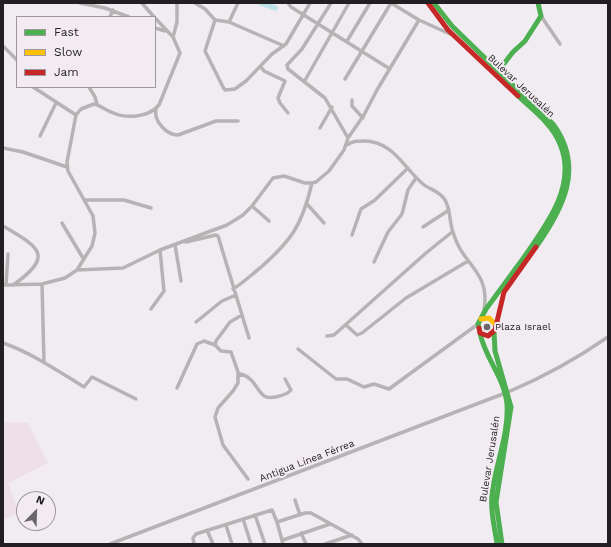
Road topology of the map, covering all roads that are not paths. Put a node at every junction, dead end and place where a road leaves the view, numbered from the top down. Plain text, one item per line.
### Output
1 (80, 3) edge
2 (142, 3) edge
3 (177, 3) edge
4 (196, 3) edge
5 (238, 3) edge
6 (288, 3) edge
7 (310, 3) edge
8 (330, 3) edge
9 (350, 3) edge
10 (370, 3) edge
11 (391, 3) edge
12 (428, 3) edge
13 (434, 3) edge
14 (538, 3) edge
15 (113, 10) junction
16 (303, 14) junction
17 (110, 16) edge
18 (127, 16) edge
19 (154, 16) edge
20 (541, 16) junction
21 (156, 19) edge
22 (215, 20) junction
23 (419, 20) junction
24 (229, 22) junction
25 (319, 24) junction
26 (156, 28) edge
27 (161, 28) junction
28 (332, 32) junction
29 (173, 37) junction
30 (456, 38) junction
31 (347, 41) junction
32 (560, 44) dead end
33 (284, 46) junction
34 (5, 47) edge
35 (361, 50) junction
36 (3, 52) edge
37 (16, 58) edge
38 (261, 67) junction
39 (390, 69) junction
40 (499, 70) junction
41 (345, 79) dead end
42 (304, 82) junction
43 (34, 88) edge
44 (90, 88) edge
45 (352, 100) dead end
46 (56, 103) junction
47 (97, 104) junction
48 (332, 107) junction
49 (156, 109) junction
50 (288, 113) dead end
51 (76, 115) junction
52 (362, 118) junction
53 (238, 121) dead end
54 (320, 128) dead end
55 (40, 136) dead end
56 (348, 138) junction
57 (346, 146) junction
58 (3, 148) edge
59 (67, 167) junction
60 (408, 168) junction
61 (416, 178) junction
62 (312, 183) junction
63 (85, 200) junction
64 (307, 204) junction
65 (252, 206) junction
66 (151, 208) dead end
67 (449, 210) junction
68 (269, 221) dead end
69 (62, 223) dead end
70 (324, 223) dead end
71 (3, 226) edge
72 (423, 227) dead end
73 (452, 232) junction
74 (352, 235) dead end
75 (181, 243) junction
76 (175, 245) junction
77 (160, 250) junction
78 (8, 254) dead end
79 (84, 258) junction
80 (468, 261) junction
81 (374, 262) dead end
82 (77, 270) junction
83 (181, 281) dead end
84 (42, 284) junction
85 (5, 285) edge
86 (13, 285) junction
87 (233, 289) junction
88 (236, 296) junction
89 (151, 309) dead end
90 (483, 313) junction
91 (242, 315) junction
92 (481, 320) junction
93 (196, 322) dead end
94 (478, 324) junction
95 (496, 324) junction
96 (346, 325) junction
97 (494, 332) junction
98 (480, 333) junction
99 (327, 336) dead end
100 (608, 337) edge
101 (249, 338) dead end
102 (3, 343) edge
103 (216, 345) junction
104 (298, 349) dead end
105 (44, 362) junction
106 (239, 376) junction
107 (285, 379) dead end
108 (177, 388) dead end
109 (507, 393) junction
110 (136, 399) dead end
111 (248, 479) dead end
112 (295, 500) dead end
113 (255, 515) junction
114 (300, 515) junction
115 (243, 519) junction
116 (277, 522) junction
117 (330, 524) junction
118 (226, 525) junction
119 (207, 530) junction
120 (301, 533) junction
121 (352, 535) junction
122 (283, 542) edge
123 (110, 544) edge
124 (194, 544) edge
125 (213, 544) edge
126 (232, 544) edge
127 (251, 544) edge
128 (265, 544) edge
129 (306, 544) edge
130 (325, 544) edge
131 (362, 544) edge
132 (497, 544) edge
133 (502, 544) edge

1 - 15 street
2 - 19 street
3 - 29 street
4 - 22 street
5 - 24 street
6 - 16 street
7 - 16 street
8 - 25 street
9 - 28 street
10 - 31 street
11 - 23 street
11 - 35 street
12 - 30 main road, Bulevar Jerusalén
13 - 40 main road, Bulevar Jerusalén
14 - 20 main road
15 - 17 street
15 - 18 street
16 - 25 street
16 - 33 street
20 - 32 street
20 - 40 main road
21 - 27 street
22 - 24 street
22 - 38 street
23 - 30 street
23 - 39 street
24 - 33 street
25 - 28 street
25 - 42 street
26 - 27 street
27 - 29 street
28 - 31 street
28 - 42 street
29 - 49 street
30 - 90 main road, Bulevar Jerusalén
31 - 35 street
33 - 38 street
34 - 36 street
34 - 37 street
35 - 39 street
35 - 41 street
38 - 50 street
39 - 52 street
40 - 95 main road, Bulevar Jerusalén
42 - 48 street
43 - 46 street
44 - 47 street
45 - 52 street
46 - 51 street
46 - 55 street
47 - 49 street
47 - 51 street
48 - 54 street
48 - 56 street
49 - 53 street
51 - 59 street
52 - 56 street
56 - 57 street
57 - 60 street
57 - 62 street
58 - 59 street
59 - 63 street
60 - 61 street
60 - 74 street
61 - 67 street
61 - 81 street
62 - 64 street
62 - 65 street
63 - 66 street
63 - 79 street
64 - 70 street
64 - 87 street
65 - 68 street
65 - 75 street
67 - 72 street
67 - 73 street
69 - 79 street
71 - 86 street
73 - 80 street
73 - 96 street
75 - 76 street
75 - 87 street
76 - 77 street
76 - 83 street
77 - 82 street
77 - 89 street
78 - 85 street
79 - 82 street
80 - 90 street
80 - 96 street
82 - 84 street
84 - 86 street
84 - 105 street
85 - 86 street
87 - 88 street
88 - 91 street
88 - 93 street
90 - 92 main road, Bulevar Jerusalén
91 - 101 street
91 - 103 street
92 - 94 main road
92 - 95 main road
94 - 98 main road
94 - 104 street
95 - 97 main road
96 - 99 street
97 - 98 main road
97 - 109 main road, Bulevar Jerusalén
98 - 109 main road, Bulevar Jerusalén
100 - 109 street, Antigua Línea Férrea
102 - 105 street
103 - 106 street
103 - 108 street
105 - 110 street
106 - 107 street
106 - 111 street
109 - 123 street, Antigua Línea Férrea
109 - 132 main road, Bulevar Jerusalén
109 - 133 main road, Bulevar Jerusalén
112 - 114 street
113 - 115 street
113 - 116 street
113 - 128 street
114 - 116 street
114 - 117 street
115 - 118 street
115 - 127 street
116 - 122 street
117 - 120 street
117 - 121 street
118 - 119 street
118 - 126 street
119 - 124 street
119 - 125 street
120 - 122 street
120 - 129 street
121 - 130 street
121 - 131 street

